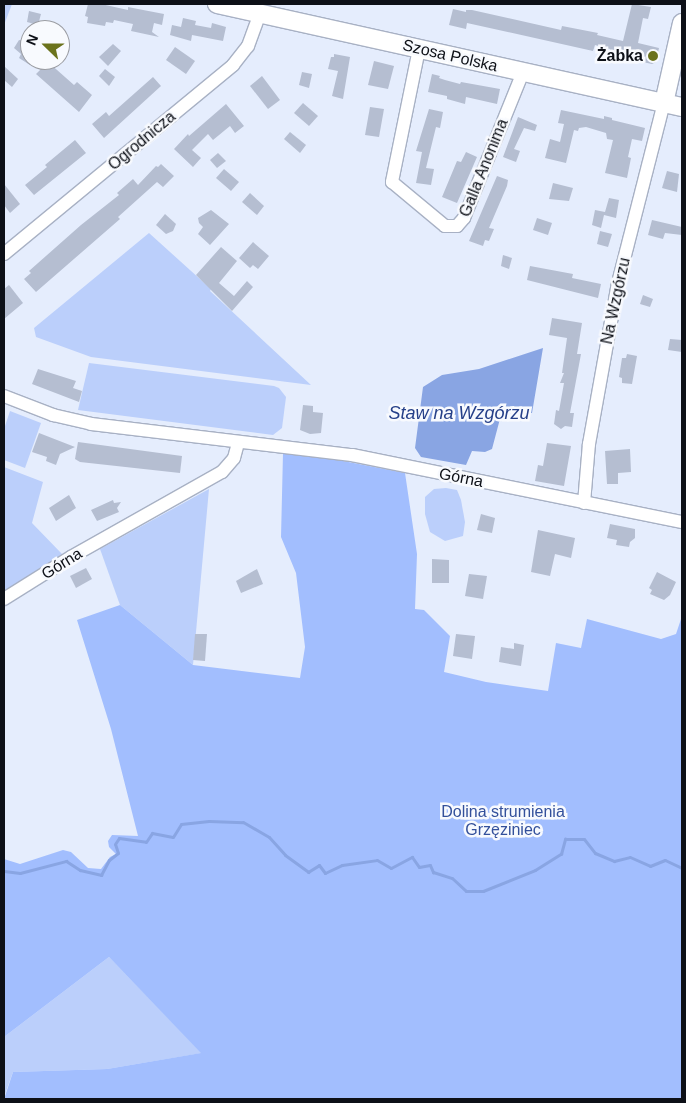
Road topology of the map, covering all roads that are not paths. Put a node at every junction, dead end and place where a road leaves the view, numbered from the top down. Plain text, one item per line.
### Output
1 (217, 4) edge
2 (260, 14) junction
3 (682, 22) edge
4 (418, 48) junction
5 (678, 56) edge
6 (523, 72) junction
7 (664, 103) junction
8 (682, 106) edge
9 (4, 254) edge
10 (4, 396) edge
11 (238, 444) junction
12 (584, 502) junction
13 (682, 522) edge
14 (4, 599) edge

1 - 2 street, Szosa Polska
2 - 4 street, Szosa Polska
2 - 9 street, Ogrodnicza
3 - 5 street
4 - 6 street, Szosa Polska
4 - 6 street, Galla Anonima
5 - 7 street
6 - 7 street, Szosa Polska
7 - 8 street, Szosa Polska
7 - 12 street, Na Wzgórzu
10 - 11 street, Górna
11 - 12 street, Górna
11 - 14 street, Górna
12 - 13 street, Górna

